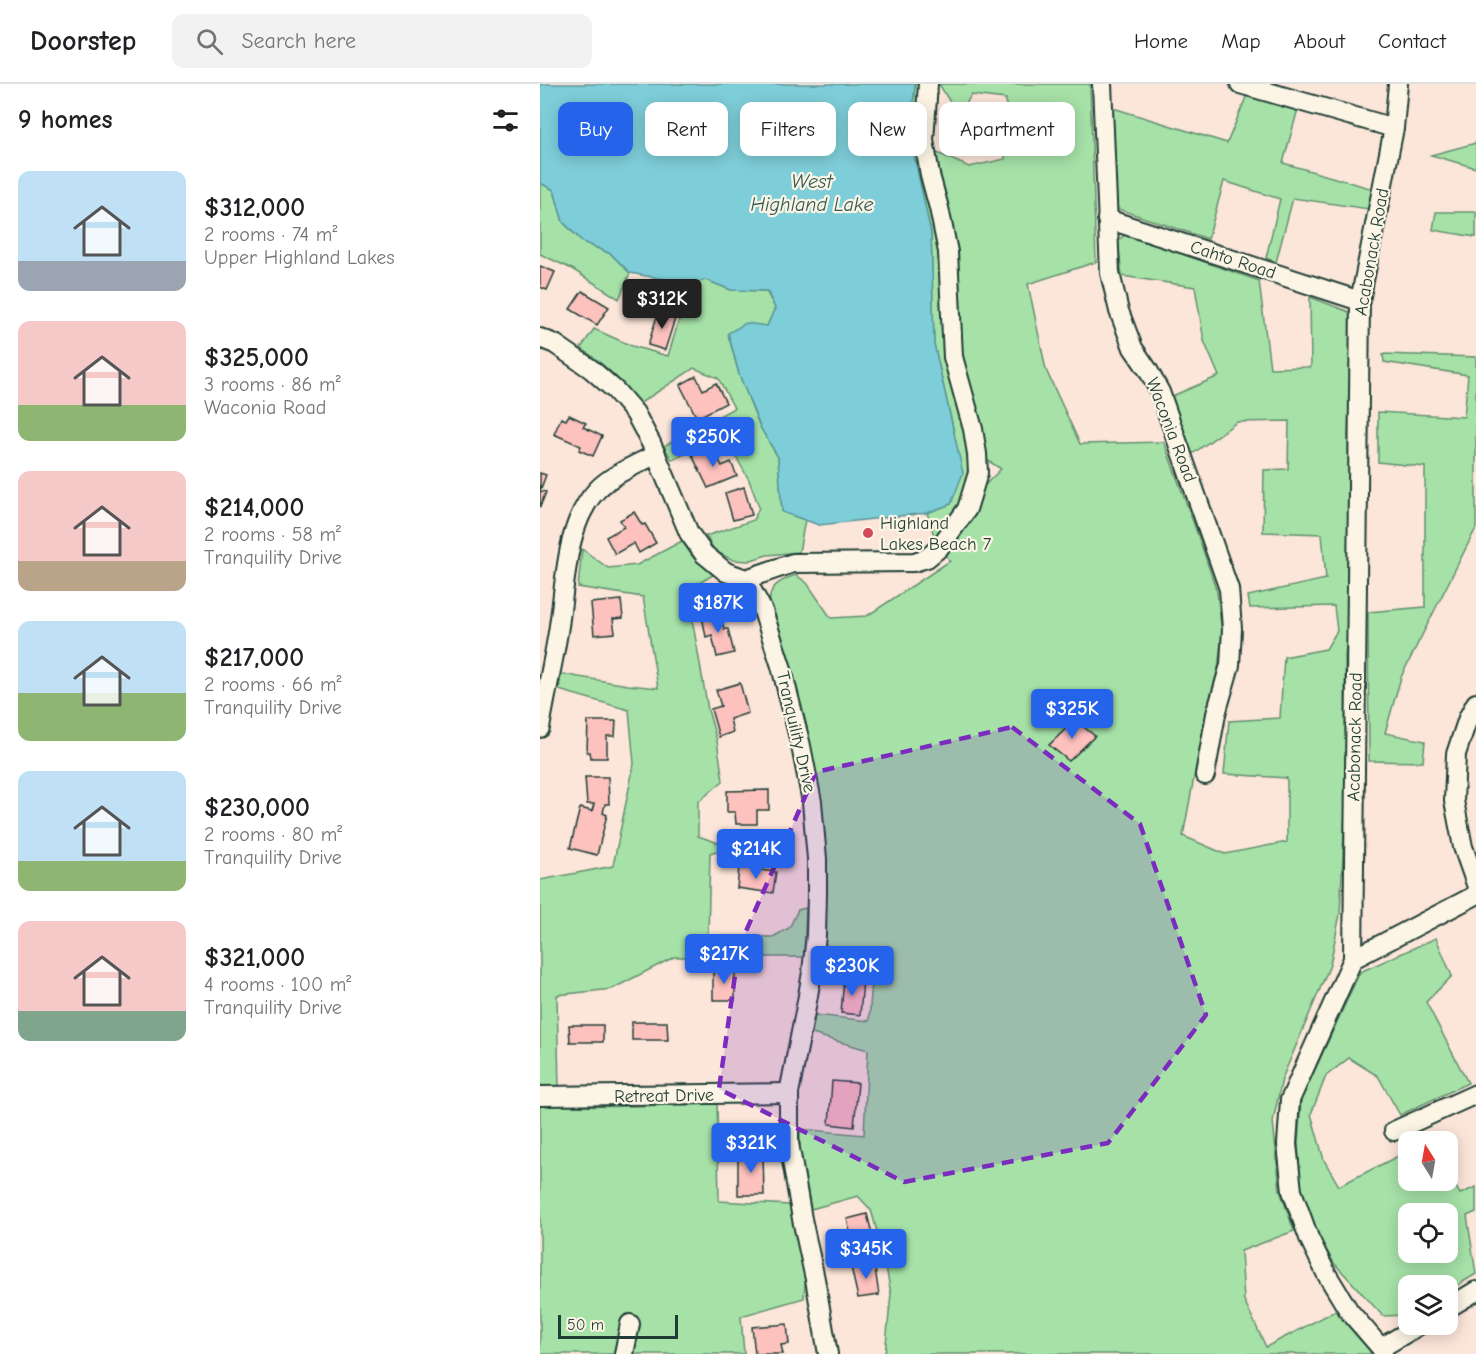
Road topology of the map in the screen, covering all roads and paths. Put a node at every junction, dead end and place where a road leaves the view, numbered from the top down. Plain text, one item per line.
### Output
1 (928, 84) edge
2 (1102, 84) edge
3 (1239, 84) edge
4 (1398, 84) edge
5 (1394, 128) junction
6 (1107, 219) junction
7 (1359, 301) junction
8 (540, 338) edge
9 (656, 454) junction
10 (746, 579) junction
11 (1476, 703) edge
12 (540, 728) edge
13 (1205, 775) dead end
14 (1476, 884) edge
15 (1476, 895) edge
16 (1353, 959) junction
17 (789, 1094) junction
18 (1476, 1094) edge
19 (540, 1096) edge
20 (1394, 1131) dead end
21 (1476, 1291) edge
22 (1458, 1302) edge
23 (630, 1324) dead end
24 (1405, 1335) edge
25 (1382, 1351) edge
26 (624, 1354) edge
27 (828, 1354) edge

1 - 10 street
2 - 6 street, Waconia Road
3 - 5 street
4 - 5 street, Acabonack Road
5 - 7 street, Acabonack Road
6 - 7 street, Cahto Road
6 - 13 street, Waconia Road
7 - 16 street, Acabonack Road
8 - 9 street
9 - 10 street
9 - 12 street
10 - 17 street, Tranquility Drive
11 - 14 street
15 - 16 street
16 - 25 street, Acabonack Road
17 - 19 street, Retreat Drive
17 - 27 street, Tranquility Drive
18 - 20 street
21 - 22 street
23 - 26 street
24 - 25 street

